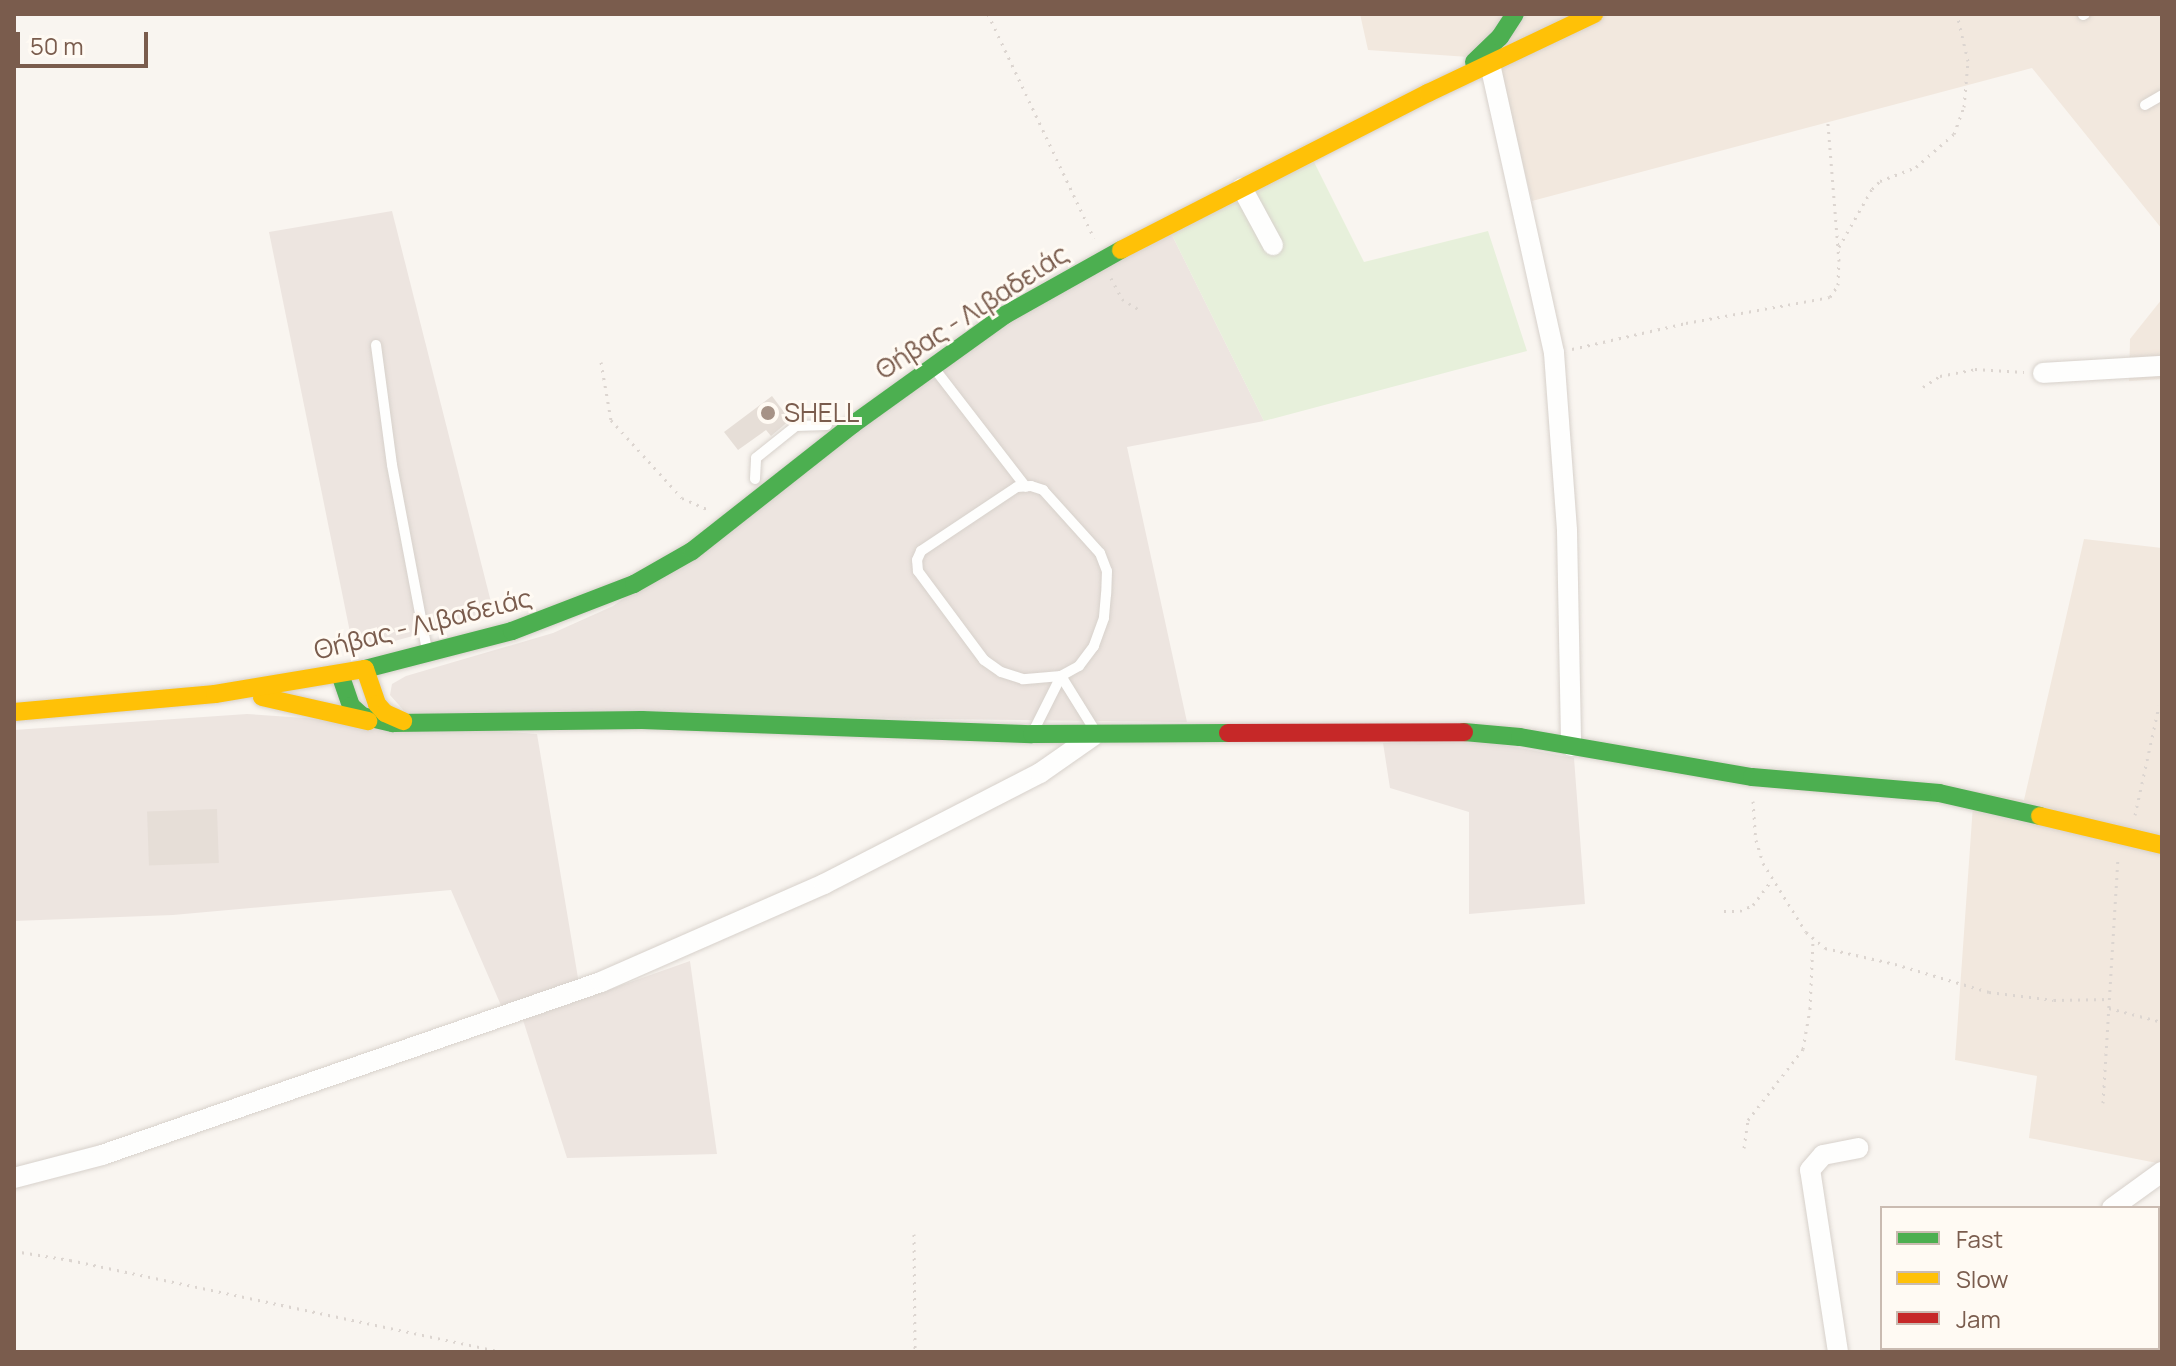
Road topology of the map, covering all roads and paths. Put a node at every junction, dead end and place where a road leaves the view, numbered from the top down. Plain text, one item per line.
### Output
1 (988, 14) edge
2 (1515, 14) edge
3 (1529, 14) edge
4 (1549, 14) edge
5 (1594, 14) edge
6 (1957, 14) edge
7 (1549, 35) junction
8 (1531, 44) junction
9 (1490, 64) junction
10 (1428, 93) junction
11 (2162, 95) edge
12 (2145, 105) dead end
13 (1828, 123) dead end
14 (1242, 188) junction
15 (1273, 245) dead end
16 (1839, 247) junction
17 (1103, 259) junction
18 (1138, 309) dead end
19 (376, 345) dead end
20 (1554, 353) junction
21 (601, 362) dead end
22 (932, 365) junction
23 (2162, 366) edge
24 (2043, 373) joint
25 (1923, 387) dead end
26 (827, 425) dead end
27 (755, 479) dead end
28 (1026, 487) junction
29 (734, 517) junction
30 (428, 653) junction
31 (365, 669) junction
32 (340, 674) junction
33 (1061, 676) junction
34 (215, 694) junction
35 (2159, 706) dead end
36 (14, 712) edge
37 (381, 722) junction
38 (407, 722) junction
39 (1096, 733) junction
40 (1032, 734) junction
41 (1571, 746) junction
42 (1752, 777) junction
43 (2125, 836) junction
44 (2162, 845) edge
45 (1772, 880) junction
46 (1724, 911) dead end
47 (1813, 940) junction
48 (2110, 999) junction
49 (2109, 1008) junction
50 (2162, 1022) edge
51 (2103, 1103) dead end
52 (1744, 1148) dead end
53 (1858, 1148) dead end
54 (2162, 1172) edge
55 (14, 1178) edge
56 (2115, 1206) edge
57 (914, 1234) dead end
58 (14, 1251) edge
59 (492, 1351) edge
60 (503, 1352) edge
61 (915, 1352) edge
62 (1838, 1352) edge

1 - 17 path
2 - 10 main road
3 - 8 main road
4 - 7 main road
5 - 7 main road, Θήβας - Λιβαδειάς
6 - 16 path
7 - 8 main road, Θήβας - Λιβαδειάς
8 - 9 main road, Θήβας - Λιβαδειάς
9 - 10 main road, Θήβας - Λιβαδειάς
9 - 20 street
10 - 14 main road, Θήβας - Λιβαδειάς
11 - 12 lane
13 - 16 path
14 - 15 street
14 - 17 main road, Θήβας - Λιβαδειάς
16 - 20 path
17 - 18 path
17 - 22 main road, Θήβας - Λιβαδειάς
19 - 30 lane
20 - 41 street
21 - 29 path
22 - 28 lane
22 - 29 main road, Θήβας - Λιβαδειάς
23 - 24 street
24 - 25 path
26 - 27 lane
28 - 33 lane
28 - 33 lane
29 - 30 main road, Θήβας - Λιβαδειάς
30 - 31 main road, Θήβας - Λιβαδειάς
31 - 32 main road, Θήβας - Λιβαδειάς
31 - 38 main road
32 - 34 main road, Θήβας - Λιβαδειάς
32 - 37 main road
33 - 39 lane
33 - 40 lane
34 - 36 main road, Θήβας - Λιβαδειάς
34 - 37 main road
35 - 43 path
37 - 38 main road
38 - 40 main road
39 - 40 main road
39 - 41 main road
39 - 55 street
41 - 42 main road
42 - 43 main road
42 - 45 path
43 - 44 main road
43 - 48 path
45 - 46 path
45 - 47 path
47 - 48 path
47 - 52 path
48 - 49 path
49 - 50 path
49 - 51 path
53 - 62 street
54 - 56 street
57 - 61 path
58 - 59 path
59 - 60 path

